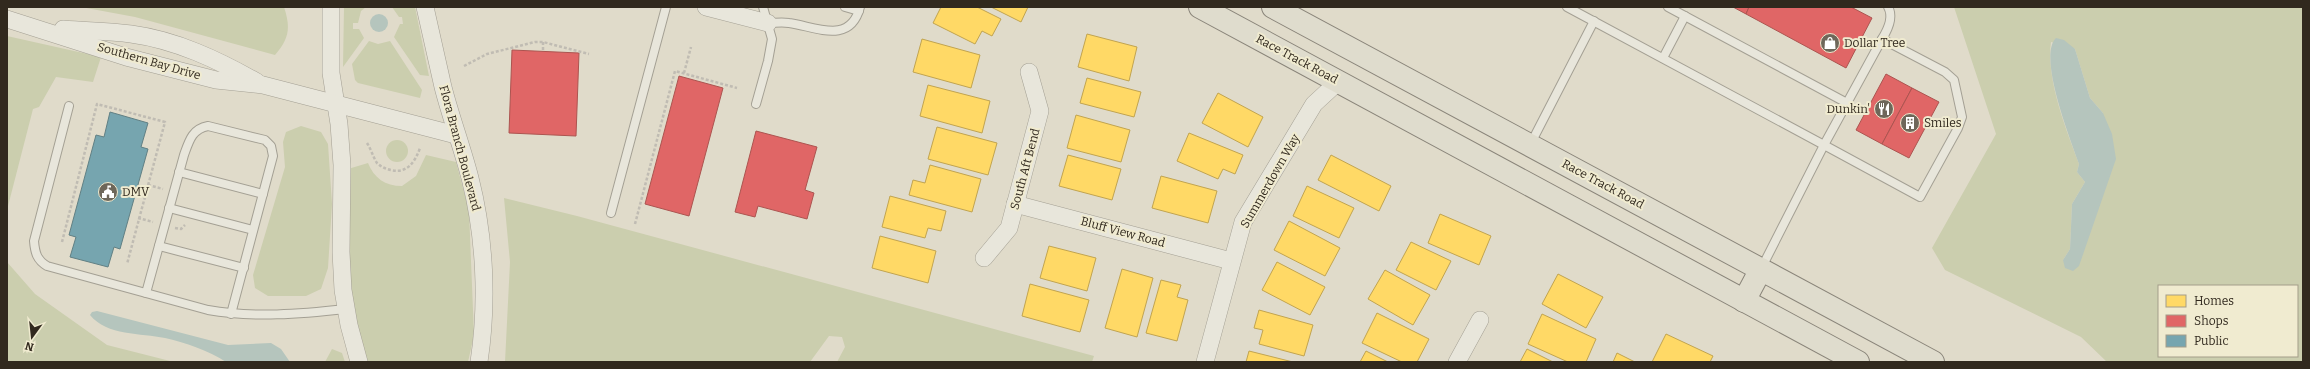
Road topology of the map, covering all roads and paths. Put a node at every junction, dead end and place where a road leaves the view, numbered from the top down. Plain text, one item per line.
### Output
1 (331, 7) edge
2 (426, 7) edge
3 (666, 7) edge
4 (706, 7) edge
5 (763, 7) edge
6 (845, 7) edge
7 (1200, 7) edge
8 (1273, 7) edge
9 (1567, 7) edge
10 (1668, 7) edge
11 (1888, 7) edge
12 (860, 9) edge
13 (1685, 16) junction
14 (7, 19) edge
15 (1594, 21) junction
16 (768, 23) junction
17 (37, 28) junction
18 (158, 40) junction
19 (1882, 40) junction
20 (543, 42) junction
21 (691, 47) dead end
22 (543, 51) dead end
23 (589, 54) dead end
24 (1663, 58) junction
25 (150, 63) junction
26 (464, 66) dead end
27 (1029, 72) dead end
28 (684, 73) junction
29 (1339, 81) junction
30 (263, 85) junction
31 (737, 88) dead end
32 (1847, 103) junction
33 (336, 104) junction
34 (756, 104) dead end
35 (70, 106) dead end
36 (456, 135) junction
37 (367, 143) dead end
38 (1530, 145) junction
39 (1824, 145) junction
40 (420, 148) dead end
41 (179, 172) junction
42 (263, 194) junction
43 (1015, 204) junction
44 (170, 208) junction
45 (611, 214) dead end
46 (138, 218) junction
47 (635, 224) dead end
48 (165, 225) junction
49 (192, 226) dead end
50 (253, 230) junction
51 (62, 242) dead end
52 (159, 246) junction
53 (984, 258) dead end
54 (1231, 261) junction
55 (127, 264) dead end
56 (244, 268) junction
57 (1761, 269) junction
58 (146, 293) junction
59 (1744, 301) junction
60 (346, 309) junction
61 (231, 314) junction
62 (1480, 320) dead end
63 (359, 362) edge
64 (479, 362) edge
65 (1205, 362) edge
66 (1457, 362) edge
67 (1858, 362) edge
68 (1933, 362) edge

1 - 33 street
2 - 36 street, Flora Branch Boulevard
3 - 45 lane
4 - 16 street
5 - 16 lane
6 - 12 lane
7 - 29 main road, Race Track Road
8 - 38 main road, Race Track Road
9 - 15 lane
10 - 13 lane
11 - 19 lane
12 - 16 lane
13 - 24 lane
13 - 32 lane
14 - 17 street, Southern Bay Drive
15 - 24 lane
15 - 38 lane
16 - 34 lane
17 - 18 street, Southern Bay Drive
17 - 25 street, Southern Bay Drive
18 - 25 street
18 - 30 street, Southern Bay Drive
19 - 32 lane
19 - 39 lane
20 - 22 path
20 - 23 path
20 - 26 path
21 - 28 path
24 - 39 lane
25 - 30 street, Southern Bay Drive
27 - 43 street, South Aft Bend
28 - 31 path
28 - 47 path
29 - 54 street, Summerdown Way
29 - 59 main road, Race Track Road
30 - 33 street, Southern Bay Drive
32 - 39 lane
33 - 36 street, Southern Bay Drive
33 - 60 street
35 - 58 lane
36 - 64 street, Flora Branch Boulevard
37 - 40 path
38 - 57 main road, Race Track Road
39 - 57 lane
41 - 42 lane
41 - 42 lane
41 - 44 lane
42 - 50 lane
43 - 53 street, South Aft Bend
43 - 54 street, Bluff View Road
44 - 48 lane
44 - 50 lane
46 - 48 path
46 - 51 path
46 - 55 path
48 - 49 path
48 - 52 lane
50 - 56 lane
52 - 56 lane
52 - 58 lane
54 - 65 street, Summerdown Way
56 - 61 lane
57 - 59 main road
57 - 68 main road, Race Track Road
58 - 61 lane
59 - 67 main road, Race Track Road
60 - 61 lane
60 - 63 street
62 - 66 street

